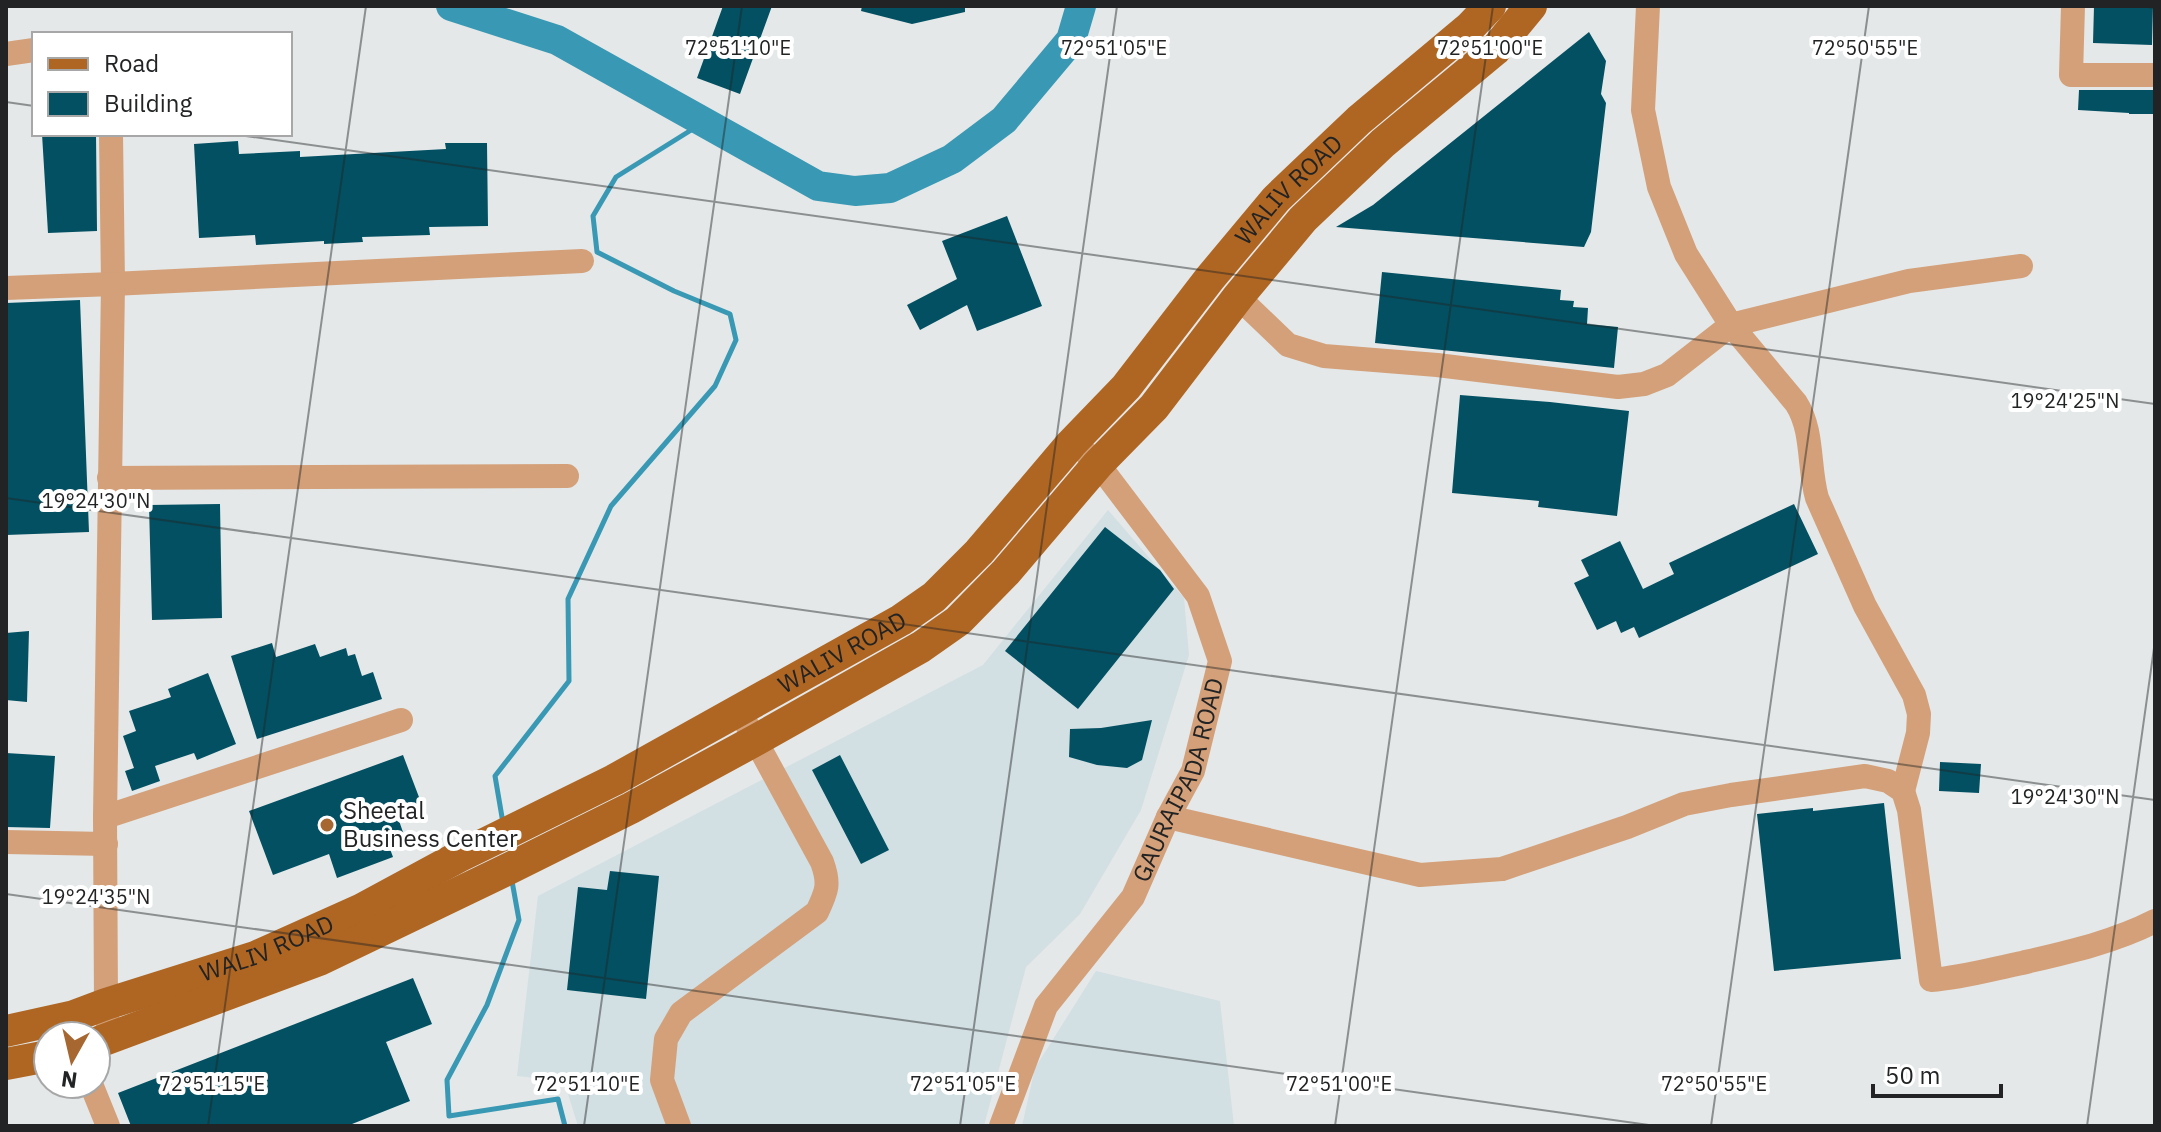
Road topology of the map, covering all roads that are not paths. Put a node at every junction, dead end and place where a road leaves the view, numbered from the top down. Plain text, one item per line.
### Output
1 (1490, 6) edge
2 (1531, 6) edge
3 (1648, 6) edge
4 (2073, 6) edge
5 (32, 50) edge
6 (6, 54) edge
7 (2155, 75) edge
8 (111, 136) edge
9 (582, 261) dead end
10 (2021, 266) dead end
11 (113, 284) junction
12 (6, 288) edge
13 (1238, 297) junction
14 (1731, 325) junction
15 (1072, 442) junction
16 (1098, 464) junction
17 (567, 476) dead end
18 (109, 478) junction
19 (740, 712) junction
20 (401, 720) dead end
21 (756, 740) junction
22 (1903, 791) junction
23 (105, 817) junction
24 (1168, 817) junction
25 (6, 842) edge
26 (106, 844) junction
27 (2155, 921) edge
28 (106, 1004) junction
29 (105, 1020) edge
30 (6, 1031) edge
31 (112, 1038) edge
32 (32, 1059) edge
33 (6, 1064) edge
34 (97, 1100) edge
35 (108, 1126) edge
36 (679, 1126) edge
37 (1001, 1126) edge

1 - 15 main road, WALIV ROAD
2 - 13 main road, WALIV ROAD
3 - 14 street
4 - 7 street
5 - 6 street
8 - 11 street
9 - 11 street
10 - 14 street
11 - 12 street
11 - 18 street
13 - 14 street
13 - 16 main road, WALIV ROAD
14 - 22 street
15 - 16 street, GAURAIPADA ROAD
15 - 19 main road, WALIV ROAD
16 - 21 main road, WALIV ROAD
16 - 24 street, GAURAIPADA ROAD
17 - 18 street
18 - 23 street
19 - 21 street
19 - 28 main road, WALIV ROAD
20 - 23 street
21 - 31 main road, WALIV ROAD
21 - 36 street
22 - 24 street
22 - 27 street
23 - 26 street
24 - 37 street, GAURAIPADA ROAD
25 - 26 street
26 - 28 street
28 - 29 street
28 - 30 main road, WALIV ROAD
32 - 33 main road
34 - 35 street

